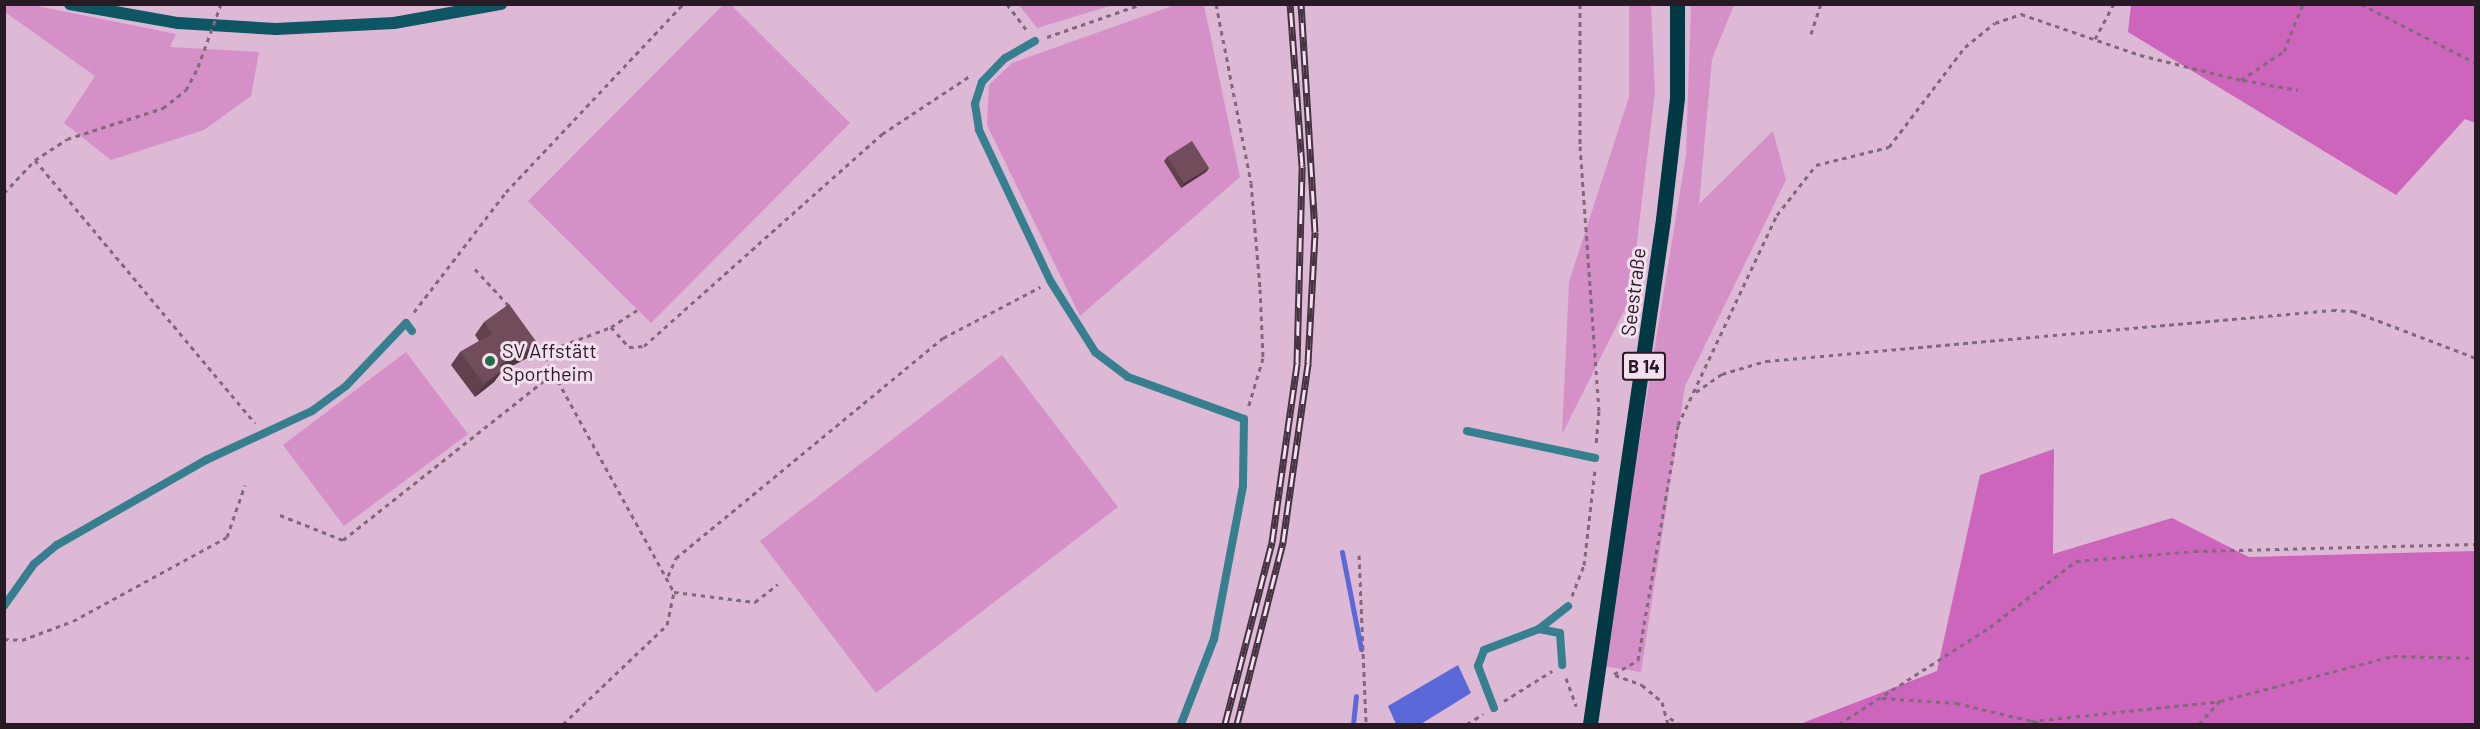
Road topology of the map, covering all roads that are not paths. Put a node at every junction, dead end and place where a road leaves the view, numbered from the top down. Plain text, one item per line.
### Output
1 (70, 4) edge
2 (501, 4) edge
3 (1677, 4) edge
4 (1035, 41) road end
5 (412, 331) dead end
6 (1467, 431) dead end
7 (1595, 458) road end
8 (4, 606) edge
9 (1568, 606) road end
10 (1539, 629) junction
11 (1562, 665) road end
12 (1494, 708) road end
13 (1181, 724) edge
14 (1590, 724) edge

1 - 2 street
3 - 14 main road, Seestraße / B 14
4 - 13 lane
5 - 8 lane
6 - 7 lane
9 - 10 lane
10 - 11 lane
10 - 12 lane

